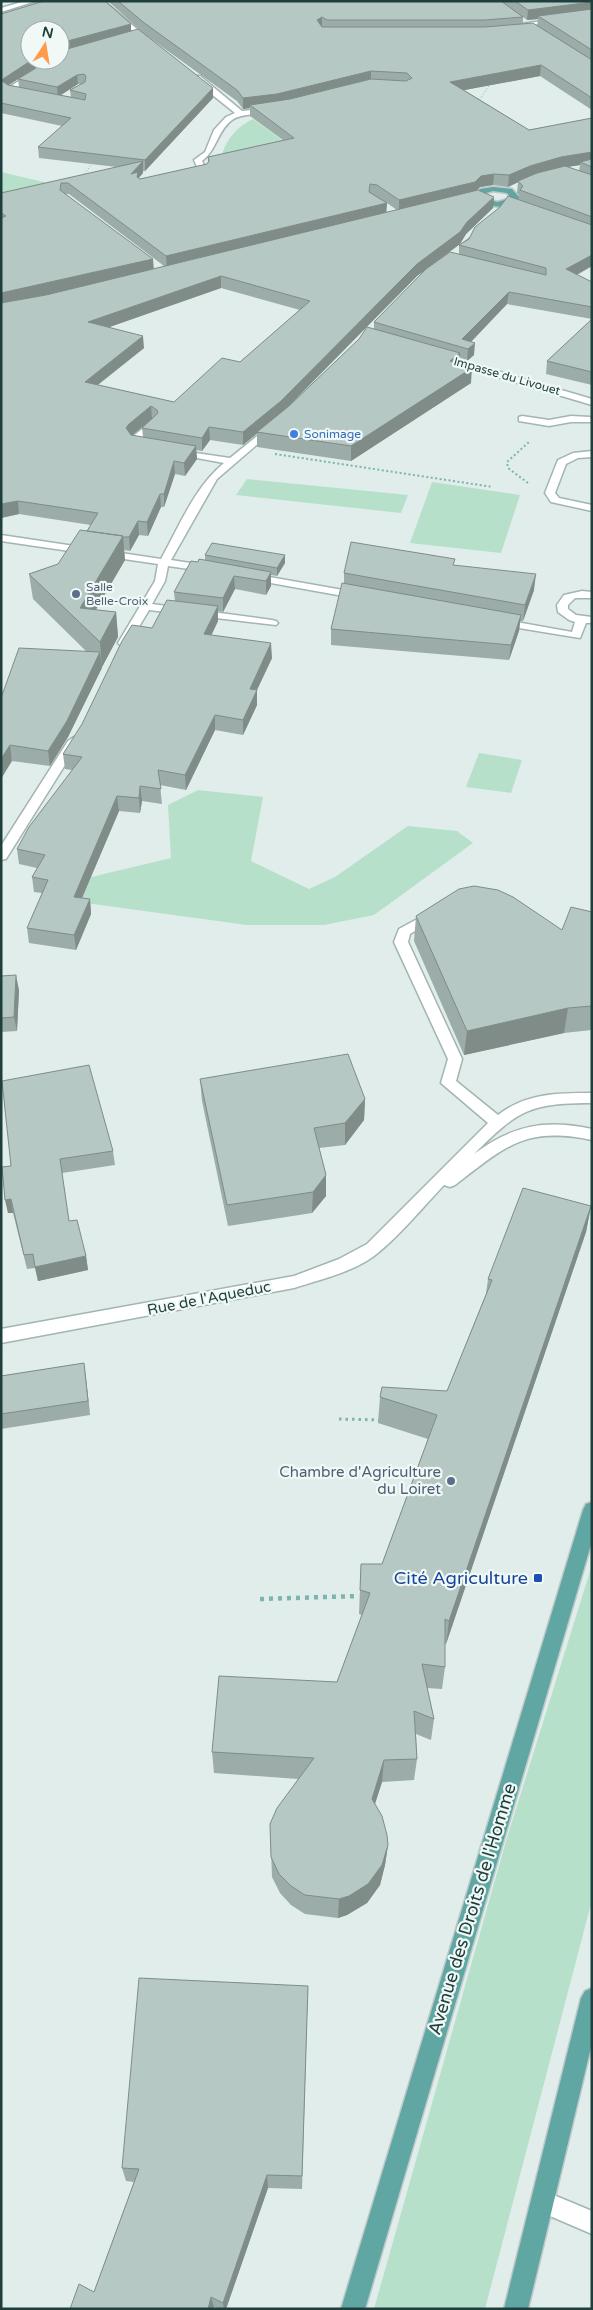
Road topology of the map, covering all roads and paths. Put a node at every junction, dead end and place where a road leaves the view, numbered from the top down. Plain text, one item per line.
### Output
1 (12, 1) edge
2 (33, 1) edge
3 (100, 1) edge
4 (1, 4) edge
5 (1, 10) edge
6 (592, 15) edge
7 (518, 20) edge
8 (525, 24) junction
9 (519, 32) edge
10 (140, 35) junction
11 (132, 37) edge
12 (156, 47) edge
13 (43, 70) edge
14 (187, 70) edge
15 (492, 79) edge
16 (32, 96) edge
17 (476, 104) edge
18 (281, 108) edge
19 (240, 113) junction
20 (99, 157) edge
21 (186, 176) edge
22 (77, 181) edge
23 (522, 185) edge
24 (509, 191) junction
25 (507, 205) junction
26 (495, 215) edge
27 (433, 355) edge
28 (592, 402) edge
29 (522, 420) dead end
30 (591, 420) edge
31 (279, 422) edge
32 (152, 424) edge
33 (152, 448) edge
34 (170, 451) edge
35 (273, 453) dead end
36 (592, 454) edge
37 (233, 461) junction
38 (492, 486) dead end
39 (592, 508) edge
40 (1, 538) edge
41 (165, 561) junction
42 (224, 572) edge
43 (243, 575) edge
44 (592, 595) edge
45 (371, 598) edge
46 (146, 606) junction
47 (488, 620) edge
48 (586, 620) edge
49 (272, 623) dead end
50 (116, 655) edge
51 (80, 730) edge
52 (1, 856) edge
53 (442, 908) edge
54 (592, 1098) edge
55 (498, 1123) junction
56 (592, 1135) edge
57 (400, 1221) junction
58 (1, 1336) edge
59 (339, 1419) dead end
60 (387, 1420) edge
61 (592, 1510) edge
62 (359, 1596) edge
63 (260, 1598) dead end
64 (592, 1998) edge
65 (544, 2202) junction
66 (592, 2222) edge
67 (352, 2309) edge
68 (516, 2309) edge

1 - 4 street
2 - 5 street
3 - 10 street
6 - 8 street
7 - 8 street
8 - 9 street
10 - 11 street
10 - 12 street
13 - 16 street
14 - 19 street
15 - 17 path
18 - 19 street
19 - 21 street
20 - 22 path
23 - 24 main road
24 - 25 main road
24 - 25 main road
25 - 26 street
27 - 28 street, Impasse du Livouet
29 - 30 street
31 - 37 street
32 - 33 street
34 - 37 street
35 - 38 path
36 - 39 street
37 - 41 street
40 - 41 street
41 - 42 street
41 - 46 street
43 - 45 street
44 - 48 street
46 - 49 street
46 - 50 street
47 - 48 street
51 - 52 street
53 - 55 street
54 - 55 street, Rue de l'Aqueduc
55 - 57 street, Rue de l'Aqueduc
56 - 57 street, Rue de l'Aqueduc
57 - 58 street, Rue de l'Aqueduc
59 - 60 path
61 - 67 main road, Avenue des Droits de l'Homme
62 - 63 path
64 - 65 main road
65 - 66 street
65 - 68 main road

